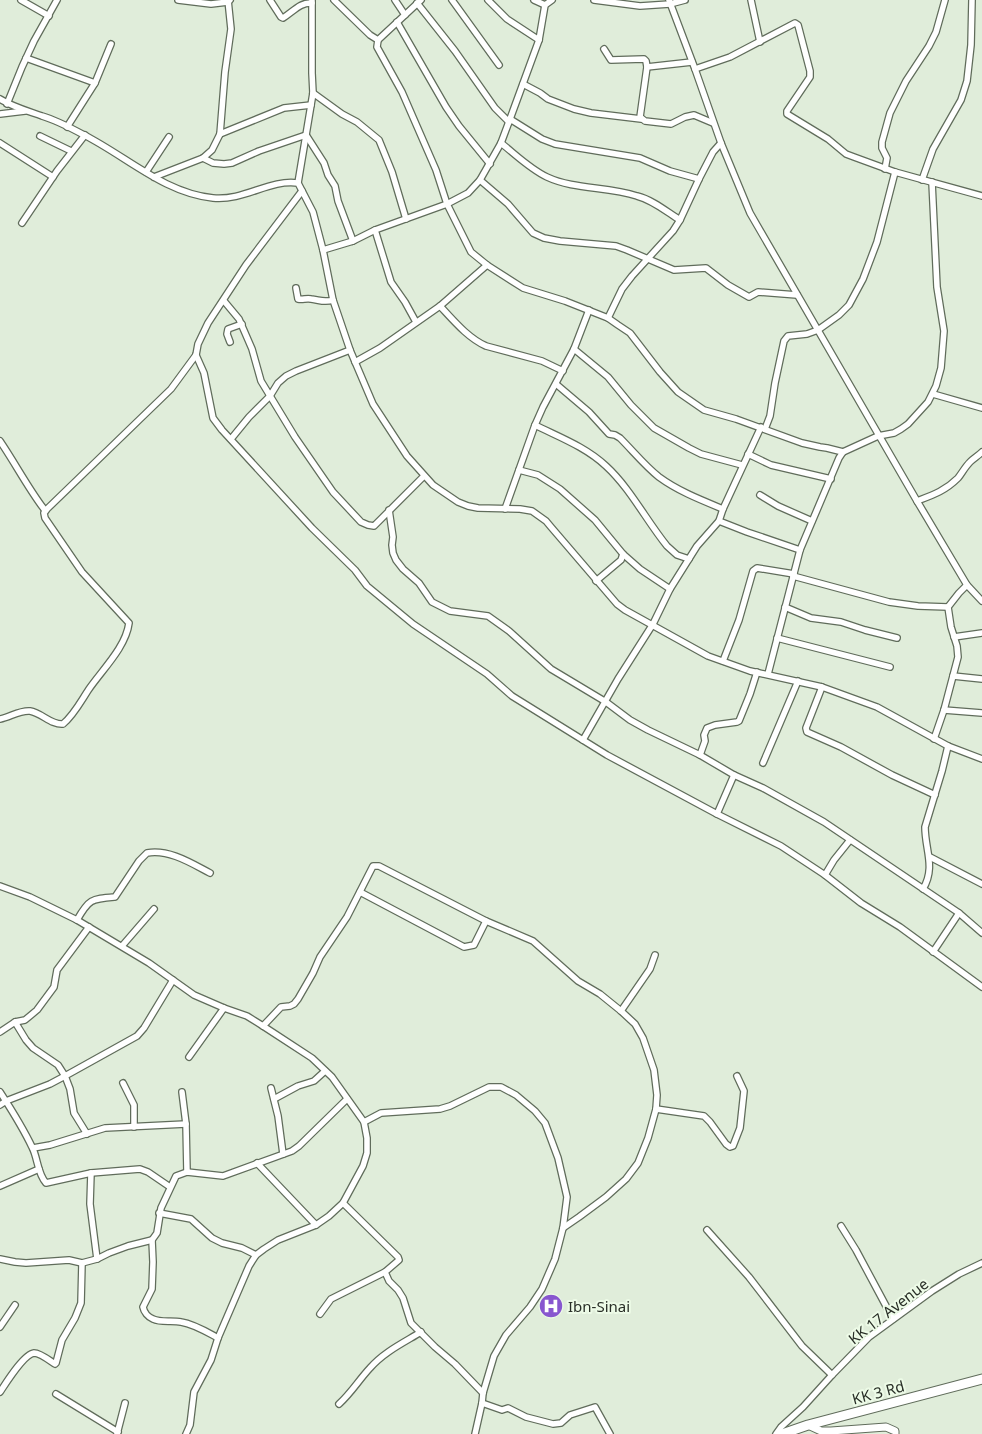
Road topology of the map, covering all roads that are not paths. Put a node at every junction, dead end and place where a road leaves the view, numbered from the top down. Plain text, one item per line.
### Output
1 (21, 0) edge
2 (57, 0) edge
3 (178, 0) edge
4 (270, 0) edge
5 (334, 0) edge
6 (394, 0) edge
7 (452, 0) edge
8 (488, 0) edge
9 (534, 0) edge
10 (552, 0) edge
11 (594, 0) edge
12 (685, 0) edge
13 (751, 0) edge
14 (945, 0) edge
15 (972, 0) edge
16 (229, 1) edge
17 (419, 1) edge
18 (312, 2) edge
19 (669, 2) edge
20 (545, 5) junction
21 (405, 15) junction
22 (49, 16) junction
23 (398, 22) junction
24 (378, 40) junction
25 (539, 40) junction
26 (760, 42) junction
27 (111, 44) dead end
28 (604, 49) dead end
29 (26, 58) junction
30 (692, 62) junction
31 (499, 65) dead end
32 (647, 67) junction
33 (695, 69) junction
34 (95, 83) junction
35 (523, 84) junction
36 (313, 93) junction
37 (0, 99) edge
38 (7, 104) junction
39 (311, 105) junction
40 (25, 111) junction
41 (0, 114) edge
42 (641, 119) junction
43 (510, 121) junction
44 (713, 122) junction
45 (67, 127) junction
46 (220, 134) junction
47 (85, 135) junction
48 (306, 135) junction
49 (40, 136) dead end
50 (169, 137) dead end
51 (502, 142) junction
52 (0, 143) edge
53 (721, 143) junction
54 (71, 151) junction
55 (203, 158) junction
56 (490, 164) junction
57 (886, 169) junction
58 (146, 172) junction
59 (895, 172) junction
60 (53, 177) junction
61 (154, 177) junction
62 (480, 180) junction
63 (699, 180) junction
64 (922, 180) junction
65 (932, 182) junction
66 (298, 183) junction
67 (302, 191) junction
68 (982, 196) edge
69 (447, 204) junction
70 (406, 219) junction
71 (680, 220) junction
72 (22, 223) dead end
73 (375, 230) junction
74 (353, 241) junction
75 (323, 250) junction
76 (648, 259) junction
77 (487, 265) junction
78 (296, 288) dead end
79 (797, 295) junction
80 (333, 300) junction
81 (224, 301) junction
82 (440, 306) junction
83 (589, 310) junction
84 (608, 318) junction
85 (416, 322) junction
86 (242, 324) junction
87 (818, 330) junction
88 (230, 342) dead end
89 (574, 349) junction
90 (350, 350) junction
91 (196, 355) junction
92 (355, 362) junction
93 (563, 370) junction
94 (556, 384) junction
95 (933, 394) junction
96 (270, 396) junction
97 (982, 408) edge
98 (535, 425) junction
99 (763, 428) junction
100 (878, 436) junction
101 (231, 439) junction
102 (0, 441) edge
103 (843, 452) junction
104 (982, 452) edge
105 (748, 454) junction
106 (742, 466) junction
107 (519, 470) junction
108 (424, 476) junction
109 (831, 479) junction
110 (760, 495) dead end
111 (917, 501) junction
112 (44, 509) dead end
113 (506, 509) junction
114 (723, 509) junction
115 (389, 510) junction
116 (719, 521) junction
117 (812, 521) junction
118 (800, 550) junction
119 (623, 554) junction
120 (689, 559) junction
121 (793, 575) junction
122 (596, 581) junction
123 (967, 585) junction
124 (670, 590) junction
125 (982, 601) edge
126 (785, 607) junction
127 (948, 607) junction
128 (653, 624) junction
129 (982, 633) edge
130 (777, 638) junction
131 (897, 638) dead end
132 (954, 638) junction
133 (723, 661) junction
134 (890, 667) dead end
135 (757, 672) junction
136 (768, 674) junction
137 (953, 676) junction
138 (982, 679) edge
139 (798, 680) junction
140 (822, 687) junction
141 (606, 702) junction
142 (944, 710) junction
143 (982, 713) edge
144 (0, 719) edge
145 (934, 739) junction
146 (583, 740) junction
147 (948, 746) junction
148 (700, 755) junction
149 (982, 759) edge
150 (763, 763) dead end
151 (734, 775) junction
152 (935, 795) junction
153 (716, 814) junction
154 (850, 840) junction
155 (930, 857) junction
156 (210, 873) dead end
157 (826, 874) junction
158 (982, 884) edge
159 (0, 886) edge
160 (923, 889) junction
161 (360, 892) junction
162 (154, 909) dead end
163 (959, 913) junction
164 (77, 920) junction
165 (486, 921) junction
166 (89, 927) junction
167 (982, 933) edge
168 (122, 946) junction
169 (933, 952) junction
170 (654, 955) dead end
171 (173, 980) junction
172 (982, 987) edge
173 (224, 1008) junction
174 (621, 1011) junction
175 (15, 1022) junction
176 (263, 1026) junction
177 (0, 1032) edge
178 (189, 1057) dead end
179 (326, 1071) junction
180 (65, 1076) junction
181 (737, 1076) dead end
182 (123, 1083) dead end
183 (271, 1088) dead end
184 (0, 1092) edge
185 (182, 1092) dead end
186 (274, 1099) junction
187 (347, 1099) junction
188 (3, 1103) edge
189 (656, 1109) junction
190 (364, 1122) junction
191 (186, 1124) junction
192 (134, 1127) junction
193 (87, 1134) junction
194 (32, 1148) junction
195 (283, 1154) junction
196 (257, 1163) junction
197 (39, 1169) junction
198 (187, 1172) junction
199 (91, 1174) junction
200 (0, 1186) edge
201 (170, 1187) junction
202 (343, 1203) junction
203 (160, 1213) junction
204 (316, 1225) junction
205 (841, 1226) dead end
206 (563, 1228) junction
207 (707, 1230) dead end
208 (152, 1240) junction
209 (256, 1255) junction
210 (0, 1259) edge
211 (97, 1259) junction
212 (82, 1263) junction
213 (982, 1263) edge
214 (385, 1272) junction
215 (15, 1305) dead end
216 (320, 1314) dead end
217 (893, 1319) junction
218 (0, 1327) edge
219 (421, 1332) junction
220 (218, 1338) junction
221 (832, 1375) junction
222 (982, 1379) edge
223 (0, 1392) edge
224 (483, 1393) junction
225 (56, 1394) dead end
226 (125, 1403) dead end
227 (482, 1403) junction
228 (338, 1404) dead end
229 (808, 1425) junction
230 (117, 1433) edge
231 (186, 1434) edge
232 (475, 1434) edge
233 (610, 1434) edge
234 (776, 1434) edge
235 (783, 1434) edge
236 (895, 1434) edge

1 - 22 street
2 - 22 street
3 - 16 street
4 - 18 street
5 - 24 street
6 - 21 street
7 - 31 street
8 - 25 street
9 - 20 street
10 - 20 street
11 - 19 street
12 - 19 street
13 - 26 street
14 - 57 street
15 - 64 street
16 - 46 street
17 - 21 street
17 - 43 street
18 - 36 street
19 - 30 street
20 - 25 street
21 - 23 street
22 - 29 street
23 - 24 street
23 - 56 street
24 - 69 street
25 - 35 street
26 - 33 street
26 - 57 street
27 - 34 street
28 - 32 street
29 - 34 street
29 - 38 street
30 - 32 street
30 - 33 street
32 - 42 street
33 - 44 street
34 - 45 street
35 - 42 street
35 - 43 street
36 - 39 street
36 - 70 street
37 - 38 street
38 - 40 street
39 - 46 street
39 - 48 street
40 - 41 street
40 - 45 street
42 - 44 street
43 - 51 street
43 - 63 street
44 - 53 street
45 - 47 street
46 - 55 street
47 - 54 street
47 - 58 street
48 - 55 street
48 - 66 street
48 - 74 street
49 - 54 street
50 - 58 street
51 - 56 street
51 - 71 street
52 - 60 street
53 - 63 street
53 - 79 street
54 - 60 street
55 - 61 street
56 - 62 street
57 - 59 street
58 - 61 street
59 - 64 street
59 - 87 street
60 - 72 street
61 - 66 street
62 - 69 street
62 - 76 street
63 - 71 street
64 - 65 street
65 - 68 street
65 - 95 street
66 - 67 street
67 - 75 street
67 - 81 street
69 - 70 street
69 - 77 street
70 - 73 street
71 - 76 street
73 - 74 street
73 - 85 street
74 - 75 street
75 - 80 street
76 - 79 street
76 - 84 street
77 - 82 street
77 - 83 street
78 - 80 street
79 - 87 street
80 - 90 street
81 - 86 street
81 - 91 street
82 - 85 street
82 - 93 street
83 - 84 street
83 - 89 street
84 - 99 street
85 - 92 street
86 - 88 street
86 - 96 street
87 - 99 street
87 - 100 street
89 - 93 street
89 - 106 street
90 - 92 street
90 - 96 street
91 - 101 street
91 - 144 street
92 - 108 street
93 - 94 street
94 - 98 street
94 - 114 street
95 - 97 street
95 - 100 street
96 - 101 street
96 - 115 street
98 - 107 street
98 - 120 street
99 - 103 street
99 - 105 street
100 - 103 street
100 - 111 street
101 - 146 street
102 - 112 street
103 - 109 street
104 - 111 street
105 - 106 street
105 - 109 street
106 - 114 street
107 - 113 street
107 - 119 street
108 - 113 street
108 - 115 street
109 - 117 street
110 - 117 street
111 - 123 street
113 - 122 street
114 - 116 street
115 - 141 street
116 - 118 street
116 - 120 street
117 - 118 street
118 - 121 street
119 - 122 street
119 - 124 street
120 - 124 street
121 - 126 street
121 - 127 street
121 - 133 street
122 - 128 street
123 - 125 street
123 - 127 street
124 - 128 street
126 - 130 street
126 - 131 street
127 - 132 street
128 - 133 street
128 - 141 street
129 - 132 street
130 - 134 street
130 - 136 street
132 - 137 street
133 - 135 street
135 - 136 street
135 - 148 street
136 - 139 street
137 - 138 street
137 - 142 street
139 - 140 street
139 - 150 street
140 - 145 street
140 - 152 street
141 - 146 street
141 - 148 street
142 - 143 street
142 - 145 street
145 - 147 street
146 - 153 street
147 - 149 street
147 - 152 street
148 - 151 street
151 - 153 street
151 - 154 street
152 - 155 street
153 - 157 street
154 - 157 street
154 - 160 street
155 - 158 street
155 - 160 street
156 - 164 street
157 - 169 street
159 - 164 street
160 - 163 street
161 - 165 street
161 - 165 street
161 - 176 street
162 - 168 street
163 - 167 street
163 - 169 street
164 - 166 street
165 - 174 street
166 - 168 street
166 - 175 street
168 - 171 street
169 - 172 street
170 - 174 street
171 - 173 street
171 - 180 street
173 - 176 street
173 - 178 street
174 - 189 street
175 - 177 street
175 - 180 street
176 - 179 street
179 - 186 street
179 - 187 street
180 - 188 street
180 - 193 street
181 - 189 street
182 - 192 street
183 - 186 street
184 - 188 street
185 - 191 street
186 - 195 street
187 - 190 street
187 - 195 street
188 - 194 street
189 - 206 street
190 - 202 street
190 - 206 street
191 - 192 street
191 - 198 street
192 - 193 street
193 - 194 street
194 - 197 street
195 - 196 street
196 - 198 street
196 - 204 street
197 - 199 street
197 - 200 street
198 - 201 street
199 - 201 street
199 - 211 street
201 - 203 street
202 - 204 street
202 - 214 street
203 - 208 street
203 - 209 street
204 - 209 street
205 - 217 street
206 - 224 street
207 - 221 street
208 - 211 street
208 - 220 street
209 - 220 street
210 - 212 street
211 - 212 street
212 - 223 street
213 - 217 street, KK 17 Avenue
214 - 216 street
214 - 219 street
215 - 218 street
217 - 221 street, KK 17 Avenue
219 - 224 street
219 - 228 street
220 - 231 street
221 - 234 street, KK 17 Avenue
222 - 229 highway, KK 3 Rd
224 - 227 street
225 - 230 street
226 - 230 street
227 - 232 street
227 - 233 street
229 - 235 highway, KK 3 Rd
229 - 236 main road

